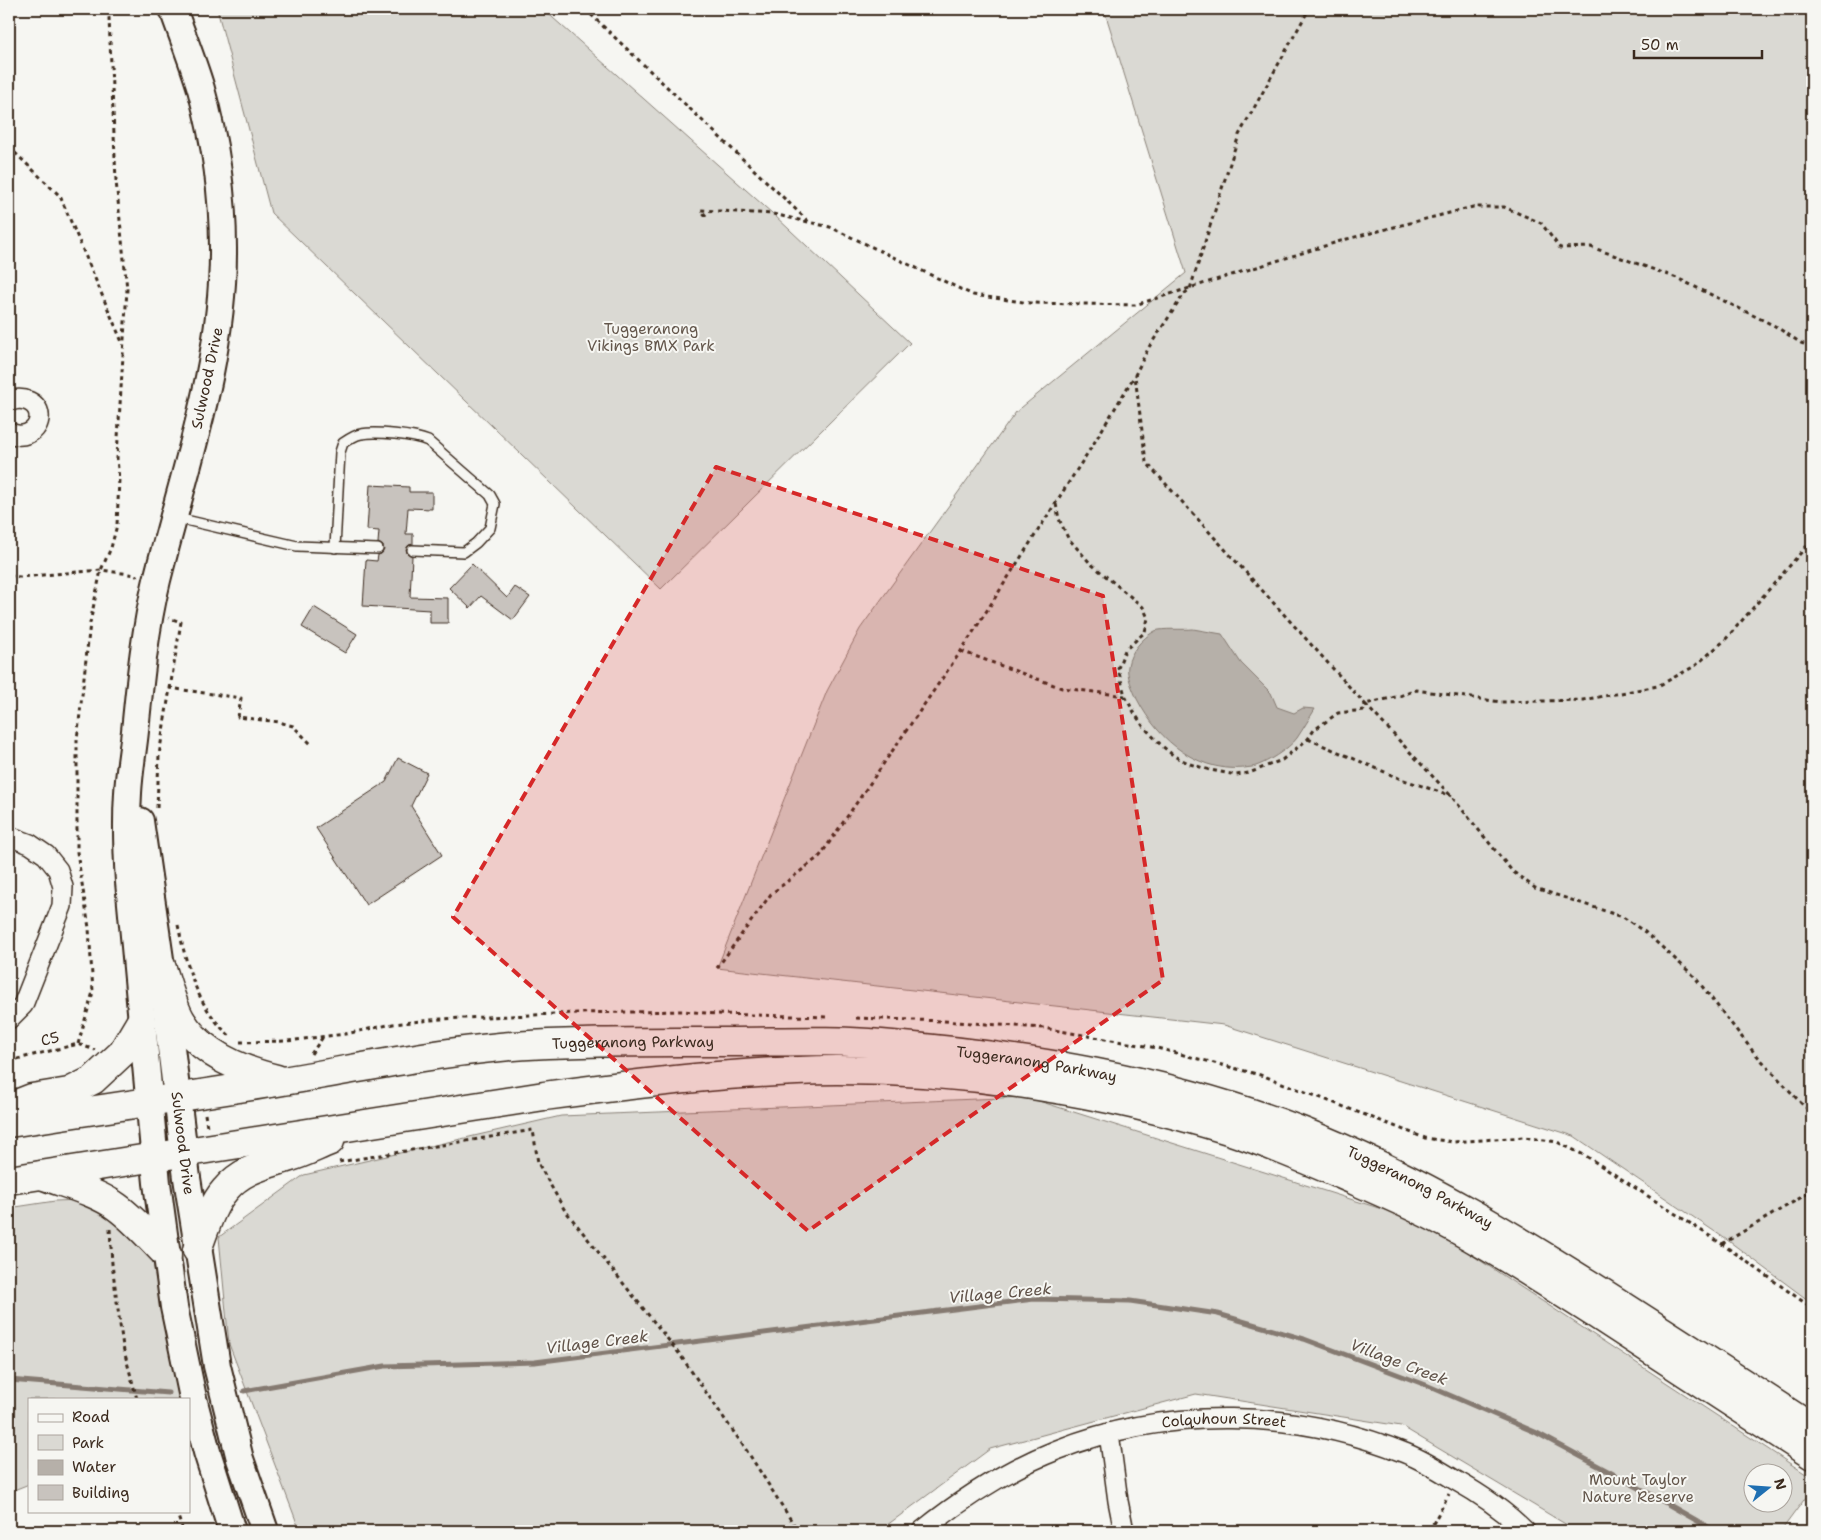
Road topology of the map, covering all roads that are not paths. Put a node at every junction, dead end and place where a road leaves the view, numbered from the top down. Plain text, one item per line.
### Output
1 (173, 9) edge
2 (9, 402) edge
3 (9, 432) edge
4 (173, 517) junction
5 (336, 548) junction
6 (378, 549) dead end
7 (412, 550) dead end
8 (134, 748) junction
9 (9, 836) edge
10 (161, 966) junction
11 (9, 1019) edge
12 (141, 1021) junction
13 (285, 1081) junction
14 (176, 1098) junction
15 (9, 1107) edge
16 (9, 1123) edge
17 (373, 1124) junction
18 (196, 1150) junction
19 (155, 1157) junction
20 (41, 1174) junction
21 (9, 1180) edge
22 (197, 1250) junction
23 (167, 1255) junction
24 (1812, 1428) edge
25 (1109, 1433) junction
26 (1812, 1454) edge
27 (232, 1531) edge
28 (265, 1531) edge
29 (922, 1531) edge
30 (1124, 1531) edge
31 (1525, 1531) edge

1 - 4 main road, Sulwood Drive
2 - 3 street
4 - 5 lane
4 - 8 main road, Sulwood Drive
5 - 6 lane
5 - 7 lane
8 - 10 main road, Sulwood Drive
8 - 12 main road, Sulwood Drive
9 - 11 street
10 - 13 highway
10 - 14 main road, Sulwood Drive
12 - 14 main road, Sulwood Drive
12 - 15 highway
13 - 14 highway, Tuggeranong Parkway
13 - 24 highway, Tuggeranong Parkway
14 - 16 highway, Tuggeranong Parkway
14 - 18 main road, Sulwood Drive
14 - 19 main road, Sulwood Drive
17 - 18 highway, Tuggeranong Parkway
17 - 22 highway
17 - 26 highway, Tuggeranong Parkway
18 - 19 highway, Tuggeranong Parkway
18 - 22 main road, Sulwood Drive
19 - 20 highway, Tuggeranong Parkway
19 - 23 main road, Sulwood Drive
20 - 21 highway, Tuggeranong Parkway
20 - 23 highway
22 - 28 main road, Sulwood Drive
23 - 27 main road, Sulwood Drive
25 - 29 street, Colquhoun Street
25 - 30 street
25 - 31 street, Colquhoun Street

